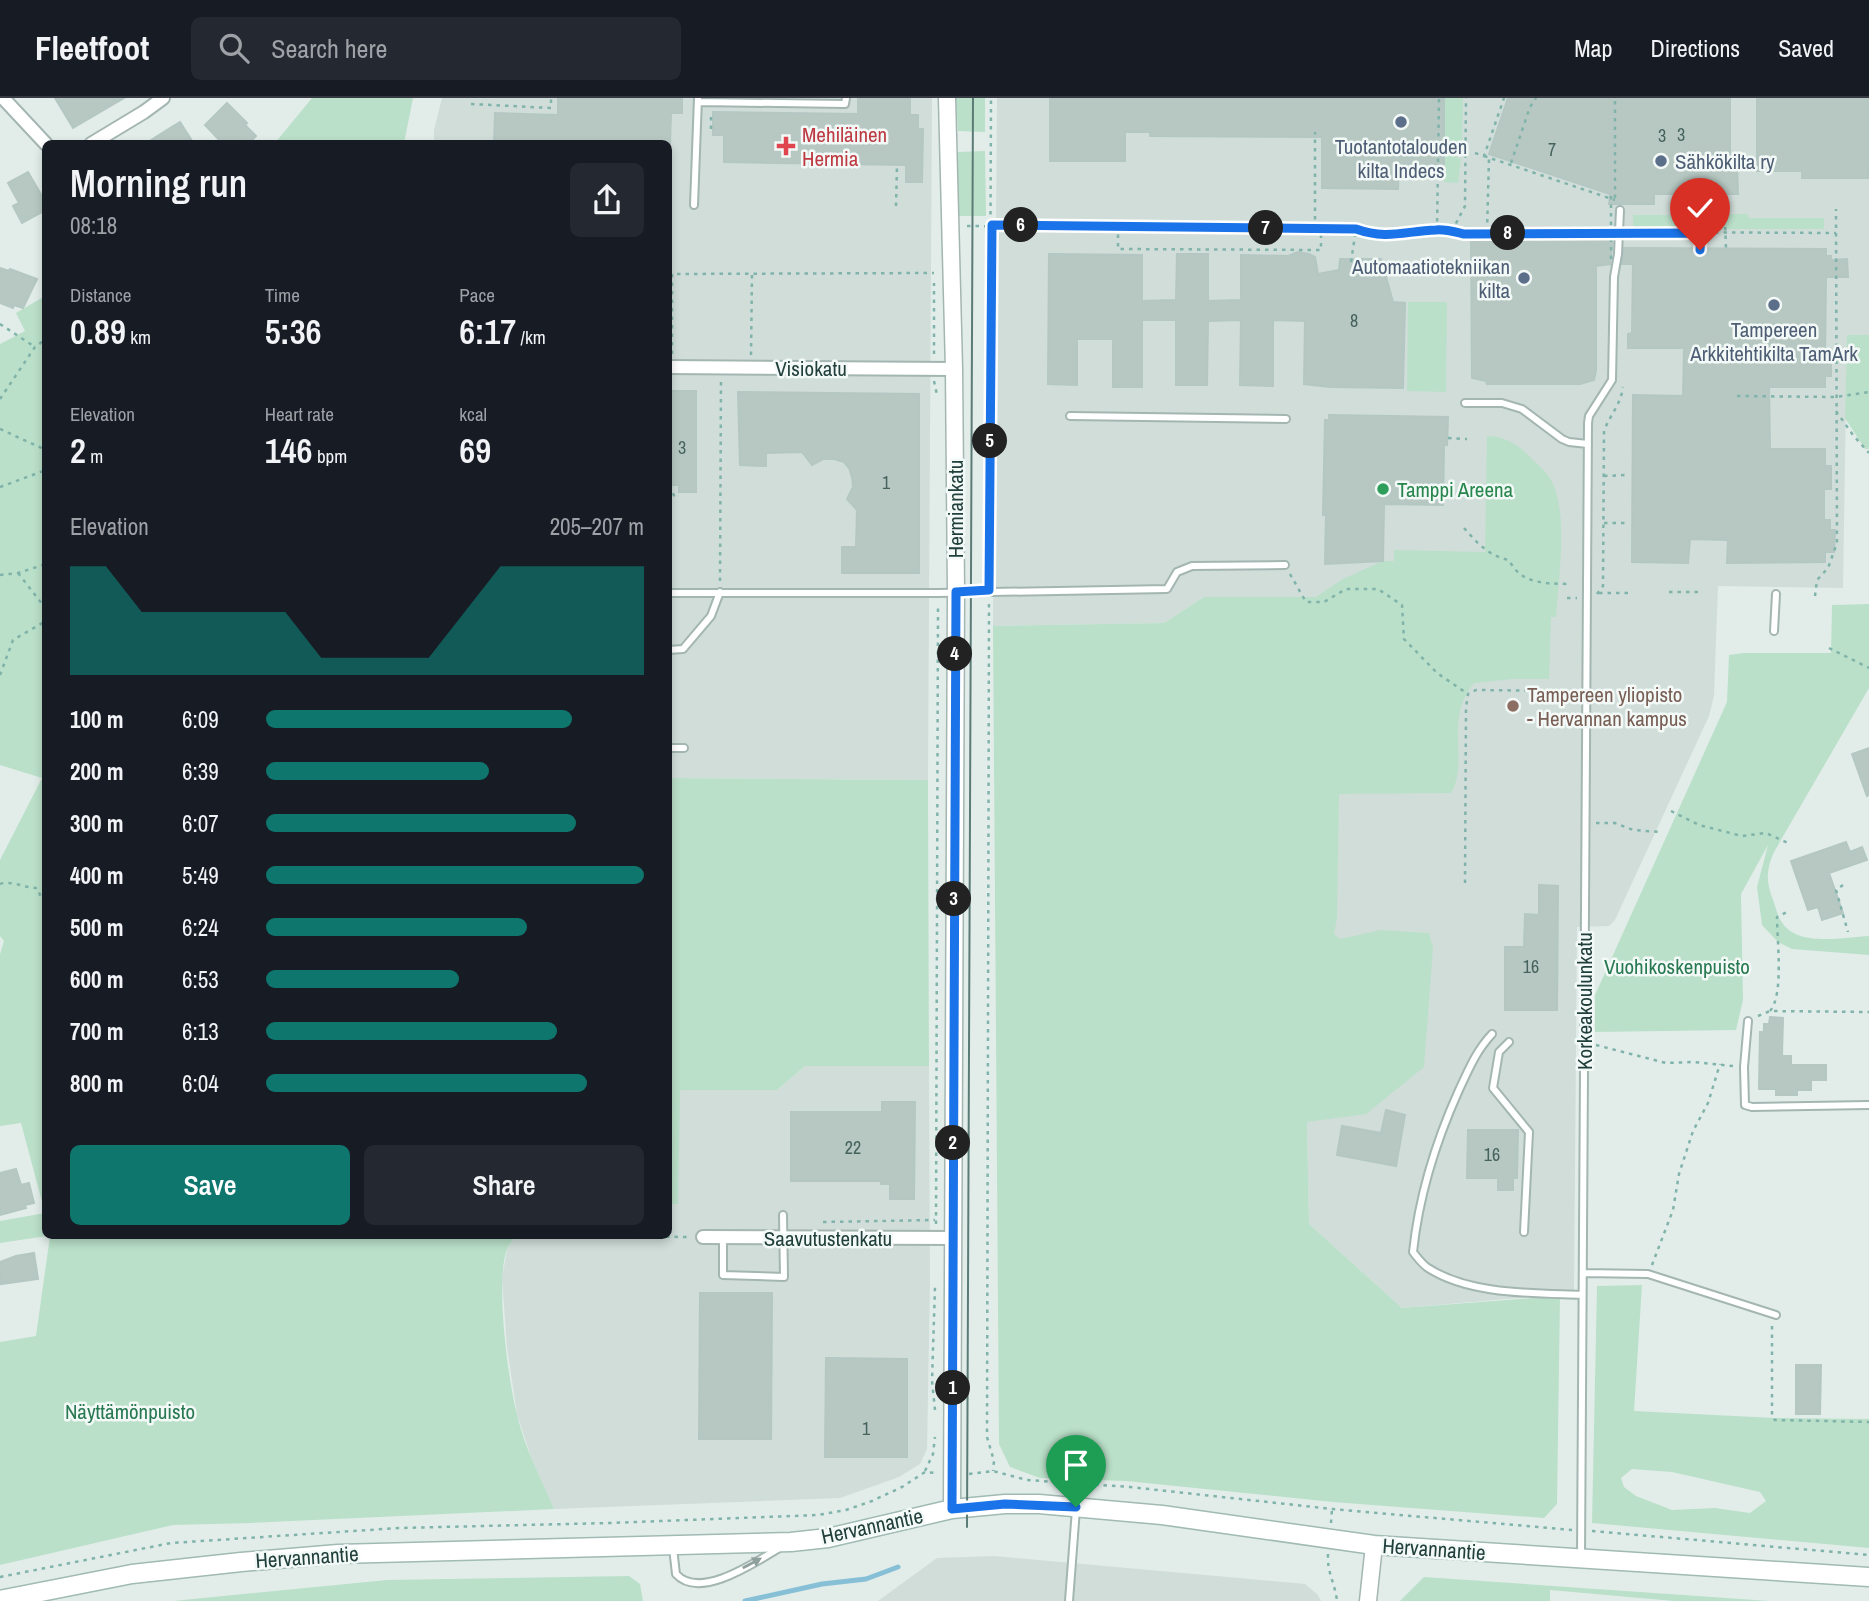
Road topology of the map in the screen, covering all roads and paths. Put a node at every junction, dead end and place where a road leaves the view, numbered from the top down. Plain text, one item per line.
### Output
1 (3, 98) edge
2 (163, 98) edge
3 (551, 98) edge
4 (846, 98) edge
5 (947, 98) edge
6 (991, 98) edge
7 (1438, 98) edge
8 (1466, 98) edge
9 (1504, 98) edge
10 (1536, 98) edge
11 (1615, 98) edge
12 (698, 100) edge
13 (711, 103) junction
14 (471, 104) dead end
15 (711, 129) dead end
16 (1315, 132) dead end
17 (42, 140) edge
18 (98, 140) edge
19 (1475, 153) dead end
20 (1484, 156) junction
21 (1489, 158) junction
22 (1404, 164) dead end
23 (1510, 164) junction
24 (897, 165) dead end
25 (1438, 167) junction
26 (1724, 193) dead end
27 (1611, 195) dead end
28 (1615, 200) junction
29 (694, 205) dead end
30 (896, 206) dead end
31 (1836, 209) dead end
32 (1620, 210) dead end
33 (949, 225) junction
34 (992, 225) junction
35 (1118, 226) junction
36 (1315, 228) junction
37 (1321, 229) junction
38 (1356, 229) junction
39 (1437, 230) junction
40 (1452, 231) junction
41 (1487, 233) junction
42 (1619, 233) junction
43 (1701, 233) junction
44 (1836, 233) junction
45 (1726, 249) dead end
46 (1700, 250) dead end
47 (1611, 259) dead end
48 (934, 262) dead end
49 (1351, 262) dead end
50 (934, 273) junction
51 (672, 274) edge
52 (752, 274) junction
53 (0, 324) edge
54 (42, 342) edge
55 (35, 347) junction
56 (751, 356) dead end
57 (672, 361) edge
58 (721, 368) junction
59 (954, 369) junction
60 (934, 370) junction
61 (1623, 384) dead end
62 (1869, 392) edge
63 (1737, 397) dead end
64 (1836, 397) junction
65 (0, 399) edge
66 (939, 401) dead end
67 (1465, 403) dead end
68 (1836, 411) junction
69 (1070, 416) dead end
70 (1286, 419) dead end
71 (1, 430) edge
72 (0, 436) edge
73 (1448, 438) dead end
74 (1467, 439) dead end
75 (1588, 444) junction
76 (42, 448) edge
77 (1869, 453) edge
78 (42, 471) edge
79 (1627, 475) dead end
80 (1604, 476) junction
81 (0, 487) edge
82 (672, 491) edge
83 (676, 501) dead end
84 (1604, 523) junction
85 (1626, 523) dead end
86 (1464, 528) dead end
87 (42, 565) edge
88 (1285, 565) joint
89 (18, 573) junction
90 (0, 575) edge
91 (1567, 584) dead end
92 (989, 590) junction
93 (720, 592) junction
94 (956, 592) junction
95 (1669, 592) dead end
96 (1702, 592) dead end
97 (672, 593) edge
98 (938, 593) junction
99 (1599, 593) junction
100 (1632, 593) dead end
101 (1776, 594) dead end
102 (1815, 596) dead end
103 (1567, 598) dead end
104 (1587, 598) junction
105 (42, 604) edge
106 (42, 623) edge
107 (1774, 631) dead end
108 (1829, 648) dead end
109 (672, 650) edge
110 (1869, 668) edge
111 (0, 675) edge
112 (1565, 691) dead end
113 (1468, 694) junction
114 (672, 748) edge
115 (684, 748) dead end
116 (1671, 811) dead end
117 (1587, 816) junction
118 (1661, 832) dead end
119 (1788, 843) dead end
120 (1465, 883) dead end
121 (0, 884) edge
122 (1843, 885) dead end
123 (42, 897) edge
124 (1787, 912) dead end
125 (1848, 932) dead end
126 (1869, 1012) edge
127 (1748, 1021) dead end
128 (1492, 1034) dead end
129 (1509, 1042) dead end
130 (1584, 1042) junction
131 (1720, 1064) junction
132 (1744, 1067) junction
133 (1869, 1105) edge
134 (782, 1215) dead end
135 (935, 1220) junction
136 (824, 1222) dead end
137 (1524, 1232) dead end
138 (672, 1237) edge
139 (703, 1237) joint
140 (723, 1237) junction
141 (783, 1238) junction
142 (944, 1238) junction
143 (1583, 1273) junction
144 (1648, 1274) junction
145 (936, 1283) dead end
146 (1582, 1295) junction
147 (1774, 1314) joint
148 (937, 1420) dead end
149 (1869, 1422) edge
150 (936, 1431) dead end
151 (993, 1471) dead end
152 (925, 1472) dead end
153 (1076, 1507) junction
154 (952, 1509) junction
155 (791, 1542) junction
156 (1374, 1545) junction
157 (672, 1546) junction
158 (1581, 1559) junction
159 (1869, 1577) edge
160 (0, 1600) edge
161 (1069, 1601) edge
162 (1368, 1601) edge

1 - 17 street
2 - 18 street
3 - 14 path
4 - 13 lane
5 - 33 street, Hermiankatu
6 - 34 path
7 - 25 path
8 - 40 path
9 - 20 path
10 - 23 path
11 - 28 path
12 - 13 lane
12 - 29 lane
13 - 15 path
16 - 36 path
19 - 20 path
20 - 21 path
21 - 23 path
21 - 41 path
22 - 25 path
23 - 28 path
24 - 30 path
25 - 39 path
26 - 45 path, bridge
27 - 47 path, bridge
28 - 41 path
31 - 44 path
32 - 42 lane, Korkeakoulunkatu
33 - 34 path
33 - 59 street, Hermiankatu
34 - 35 path
34 - 92 path
35 - 36 path
35 - 37 path
36 - 37 path
37 - 38 path
38 - 39 path
38 - 49 path
39 - 40 path
40 - 41 path
42 - 43 path
42 - 75 lane, Korkeakoulunkatu
43 - 44 path
43 - 46 path
44 - 64 path
48 - 50 path
50 - 52 path
50 - 60 path
51 - 52 path
52 - 56 path
53 - 55 path
54 - 55 path
55 - 65 path
57 - 58 street, Visiokatu
58 - 60 street, Visiokatu
58 - 93 path
59 - 60 street, Visiokatu
59 - 94 street, Hermiankatu
60 - 66 path
61 - 80 path
62 - 64 path
63 - 64 path
64 - 68 path
67 - 75 lane
68 - 77 path
68 - 102 path
69 - 70 lane
71 - 72 path
71 - 76 path
73 - 74 path
75 - 104 lane, Korkeakoulunkatu
78 - 81 path
79 - 80 path
80 - 84 path
82 - 83 path
84 - 85 path
84 - 99 path
86 - 91 path
87 - 89 path
88 - 92 lane
88 - 113 path
89 - 90 path
89 - 105 path
92 - 94 lane
92 - 151 path
93 - 97 lane
93 - 98 lane
93 - 109 lane
94 - 98 lane
94 - 142 street, Hermiankatu
95 - 96 path
98 - 135 path
99 - 100 path
99 - 104 path
101 - 107 lane
103 - 104 path
104 - 117 lane, Korkeakoulunkatu
106 - 111 path
108 - 110 path
112 - 113 path
113 - 120 path
114 - 115 lane
116 - 119 path
117 - 118 path
117 - 130 lane, Korkeakoulunkatu
121 - 123 path
122 - 125 path
124 - 126 path
127 - 132 lane
128 - 146 lane
129 - 137 lane
130 - 131 path
130 - 143 lane, Korkeakoulunkatu
131 - 132 path
131 - 144 path
132 - 133 lane
134 - 141 lane
135 - 136 path
135 - 142 path
138 - 139 path
139 - 140 street, Saavutustenkatu
140 - 141 street, Saavutustenkatu
140 - 141 lane
141 - 142 street, Saavutustenkatu
142 - 154 street, Hermiankatu
143 - 144 lane
143 - 146 lane, Korkeakoulunkatu
144 - 147 lane
145 - 148 path
146 - 158 lane, Korkeakoulunkatu
147 - 149 path
150 - 152 path
153 - 154 main road, Hervannantie
153 - 156 main road, Hervannantie
153 - 161 lane
154 - 155 main road, Hervannantie
155 - 157 main road, Hervannantie
157 -> 155 lane
156 - 158 main road, Hervannantie
156 - 162 street
157 - 160 main road, Hervannantie
158 - 159 main road, Hervannantie

